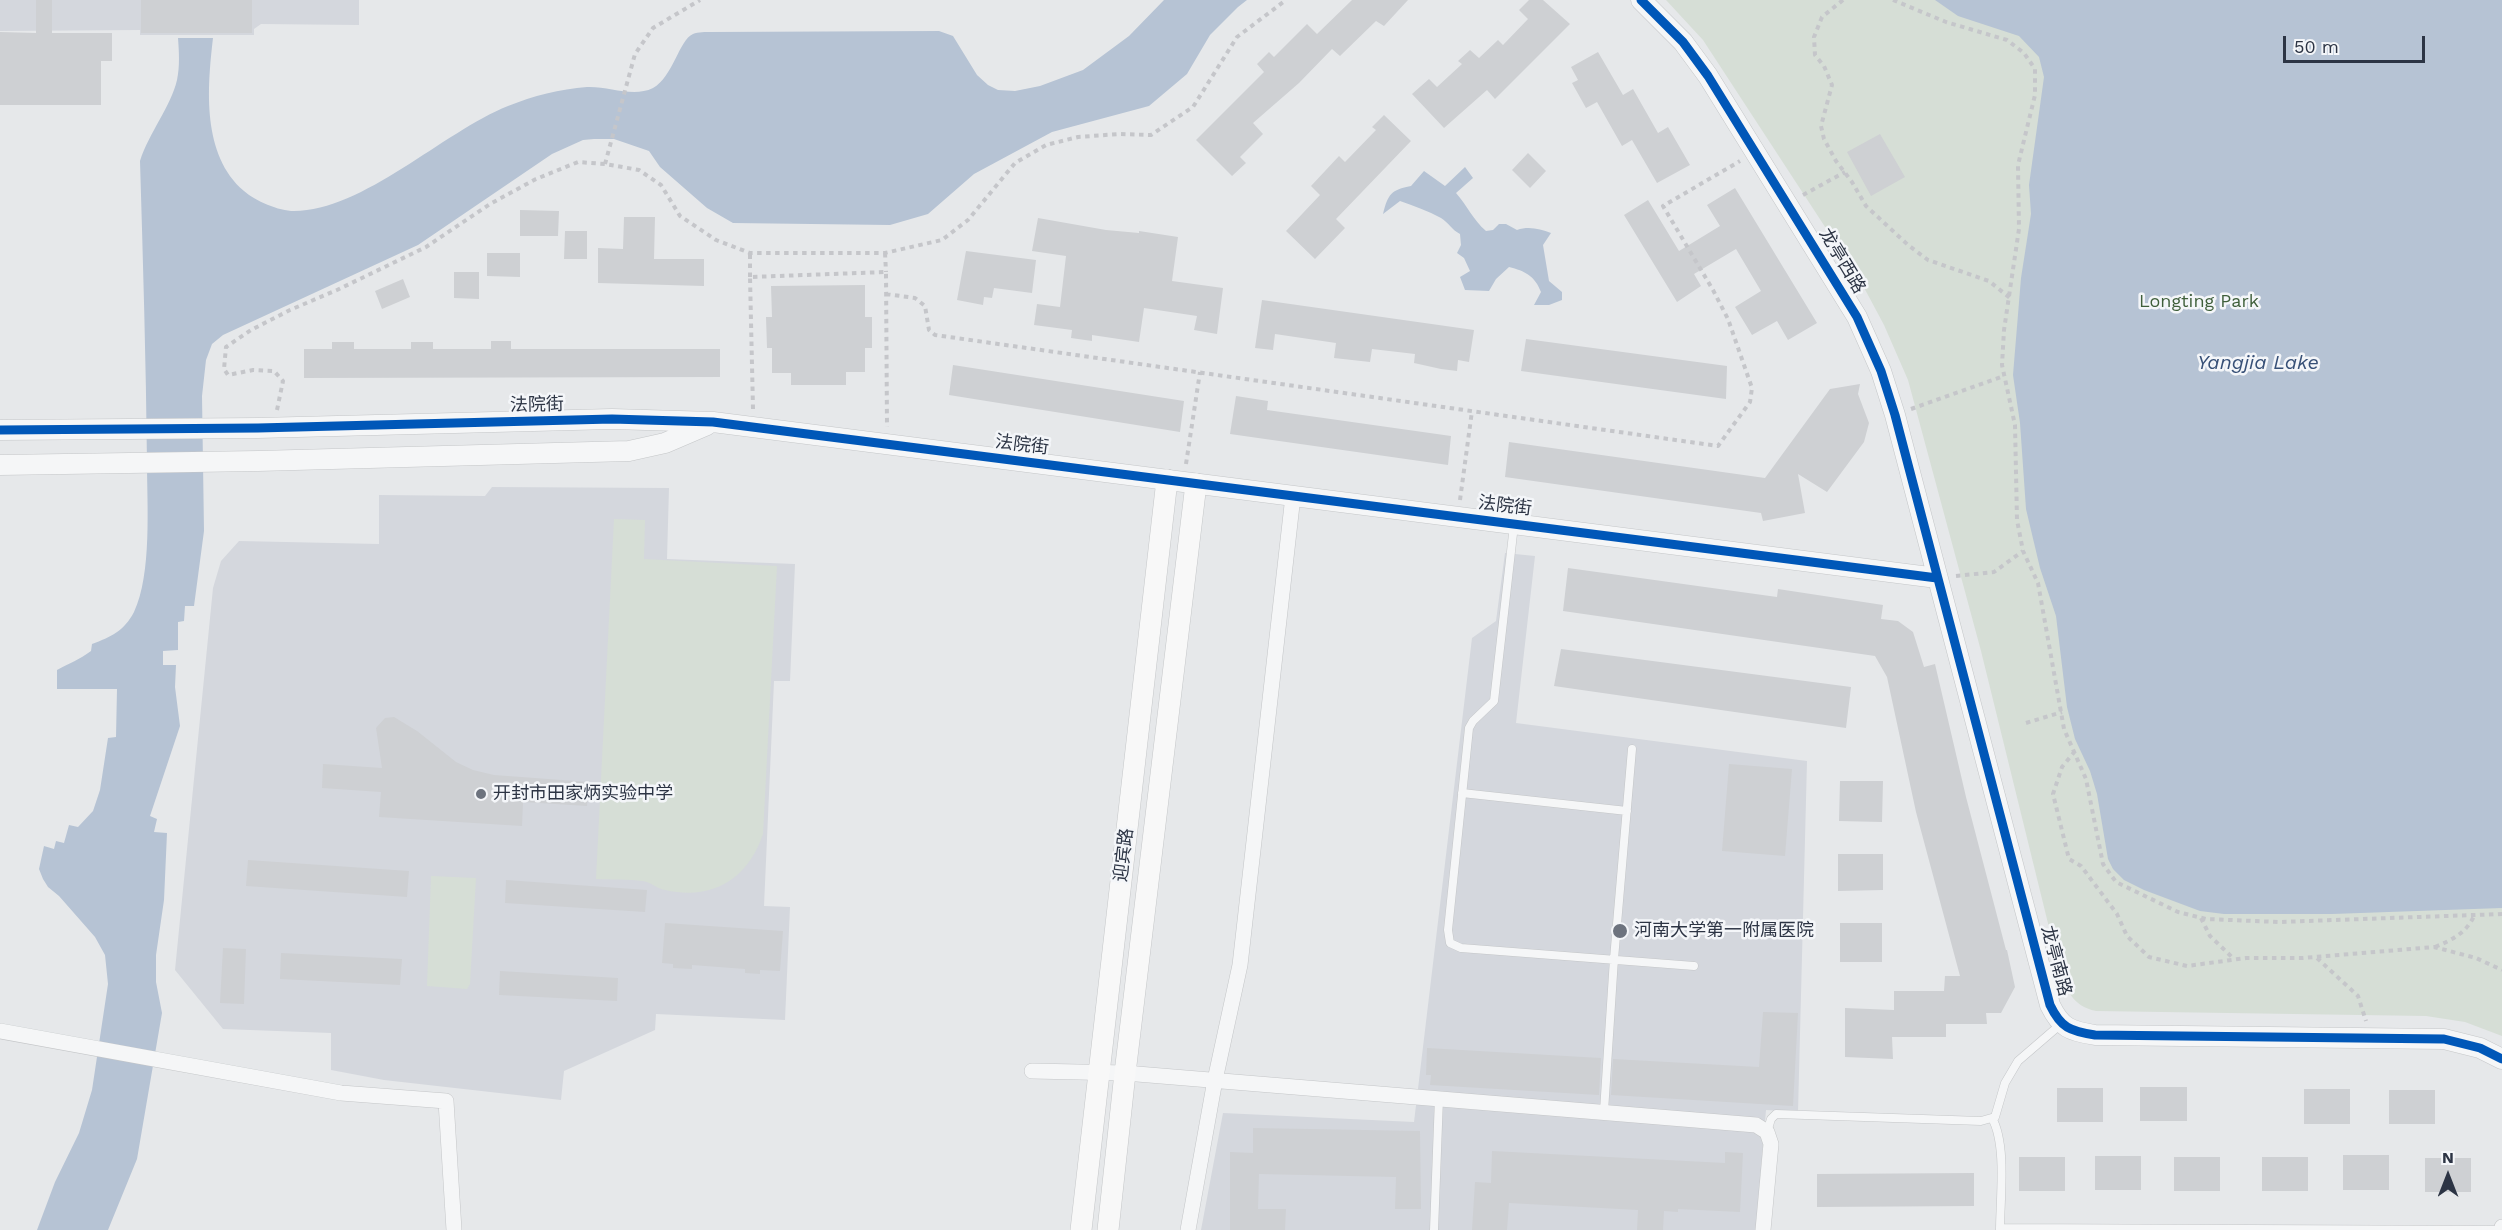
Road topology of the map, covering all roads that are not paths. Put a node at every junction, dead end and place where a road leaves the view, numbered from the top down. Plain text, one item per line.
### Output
1 (1641, 0) edge
2 (713, 422) junction
3 (0, 430) edge
4 (0, 465) edge
5 (1182, 482) junction
6 (1293, 496) junction
7 (1514, 524) junction
8 (1937, 578) junction
9 (1632, 749) dead end
10 (1462, 793) junction
11 (1627, 810) junction
12 (1614, 958) junction
13 (1694, 966) dead end
14 (2061, 1024) junction
15 (0, 1031) edge
16 (2502, 1059) edge
17 (1032, 1071) dead end
18 (1099, 1072) junction
19 (1125, 1073) junction
20 (1215, 1080) junction
21 (1439, 1098) junction
22 (1604, 1111) junction
23 (1992, 1118) junction
24 (1767, 1132) junction
25 (2000, 1229) edge
26 (2502, 1229) edge
27 (454, 1230) edge
28 (1081, 1230) edge
29 (1108, 1230) edge
30 (1188, 1230) edge
31 (1434, 1230) edge
32 (1763, 1230) edge

1 - 8 street, 龙亭西路
2 - 3 street, 法院街
2 - 4 street
2 - 5 street, 法院街
5 - 6 street, 法院街
5 - 18 main road, 迎宾路
5 - 19 main road, 迎宾路
6 - 7 street, 法院街
6 - 20 street
7 - 8 street, 法院街
7 - 10 lane
8 - 14 street, 龙亭南路
9 - 11 lane
10 - 11 lane
10 - 12 lane
11 - 12 lane
12 - 13 lane
12 - 22 lane
14 - 16 street, 龙亭南路
14 - 23 lane
15 - 27 street
17 - 18 street
18 - 19 street
18 - 28 main road, 迎宾路
19 - 20 street
19 - 29 main road, 迎宾路
20 - 21 street
20 - 30 street
21 - 22 street
21 - 31 lane
22 - 24 street
23 - 24 lane
23 - 25 lane
24 - 32 street
25 - 26 lane

